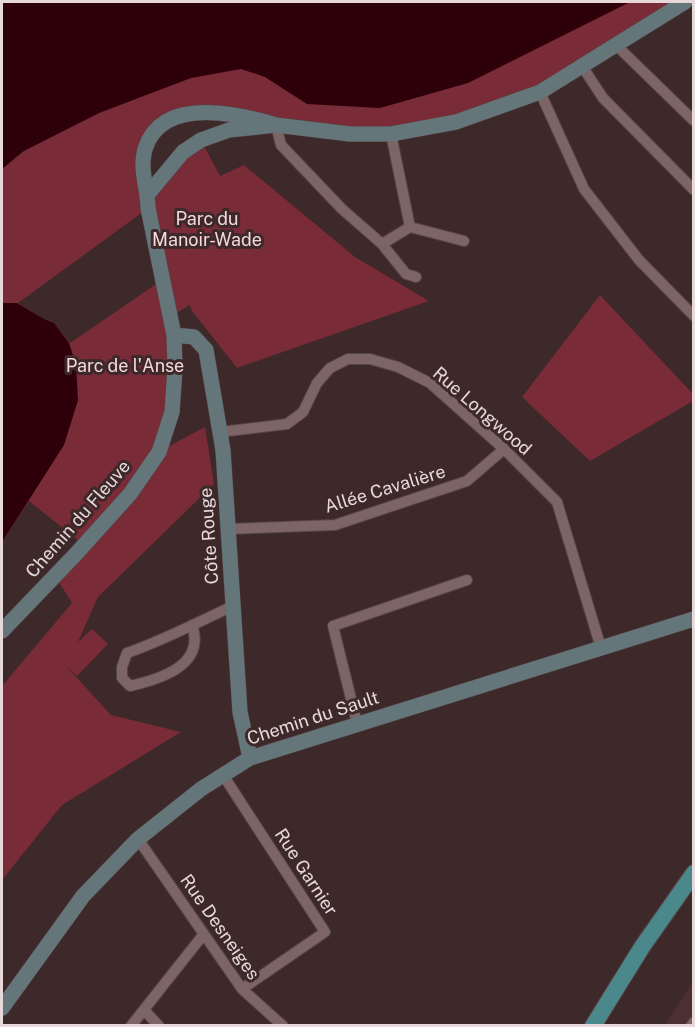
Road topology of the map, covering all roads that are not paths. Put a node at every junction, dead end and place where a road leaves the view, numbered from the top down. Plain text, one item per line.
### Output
1 (685, 2) edge
2 (616, 45) junction
3 (582, 66) junction
4 (540, 92) junction
5 (693, 121) edge
6 (276, 125) junction
7 (391, 134) junction
8 (693, 190) edge
9 (148, 194) junction
10 (410, 227) junction
11 (464, 241) dead end
12 (382, 244) junction
13 (416, 277) dead end
14 (693, 316) edge
15 (174, 335) junction
16 (220, 432) junction
17 (504, 449) junction
18 (228, 529) junction
19 (467, 580) dead end
20 (233, 606) junction
21 (693, 619) edge
22 (192, 625) junction
23 (2, 631) edge
24 (601, 648) junction
25 (357, 723) junction
26 (250, 758) junction
27 (223, 775) junction
28 (138, 839) junction
29 (693, 873) edge
30 (204, 935) junction
31 (242, 989) junction
32 (2, 1008) edge
33 (144, 1010) junction
34 (131, 1026) edge
35 (159, 1026) edge
36 (283, 1026) edge
37 (593, 1026) edge

1 - 2 street
2 - 3 street
2 - 5 street
3 - 4 street
3 - 8 street
4 - 7 street
4 - 14 street
6 - 7 street
6 - 9 street
6 - 9 street, Chemin du Fleuve
6 - 12 street
7 - 10 street
9 - 15 street, Chemin du Fleuve
10 - 11 street
10 - 12 street
12 - 13 street
15 - 16 street, Côte Rouge
15 - 23 street, Chemin du Fleuve
16 - 17 street, Rue Longwood
16 - 18 street, Côte Rouge
17 - 18 street, Allée Cavalière
17 - 24 street, Rue Longwood
18 - 20 street, Côte Rouge
19 - 25 street
20 - 22 street
20 - 26 street, Côte Rouge
21 - 24 street, Chemin du Sault
22 - 22 street
24 - 25 street, Chemin du Sault
25 - 26 street, Chemin du Sault
26 - 27 street, Chemin du Sault
27 - 28 street, Chemin du Sault
27 - 31 street, Rue Garnier
28 - 30 street, Rue Desneiges
28 - 32 street, Chemin du Sault
29 - 37 main road
30 - 31 street, Rue Desneiges
30 - 33 street
31 - 36 street, Rue Desneiges
33 - 34 street
33 - 35 street

